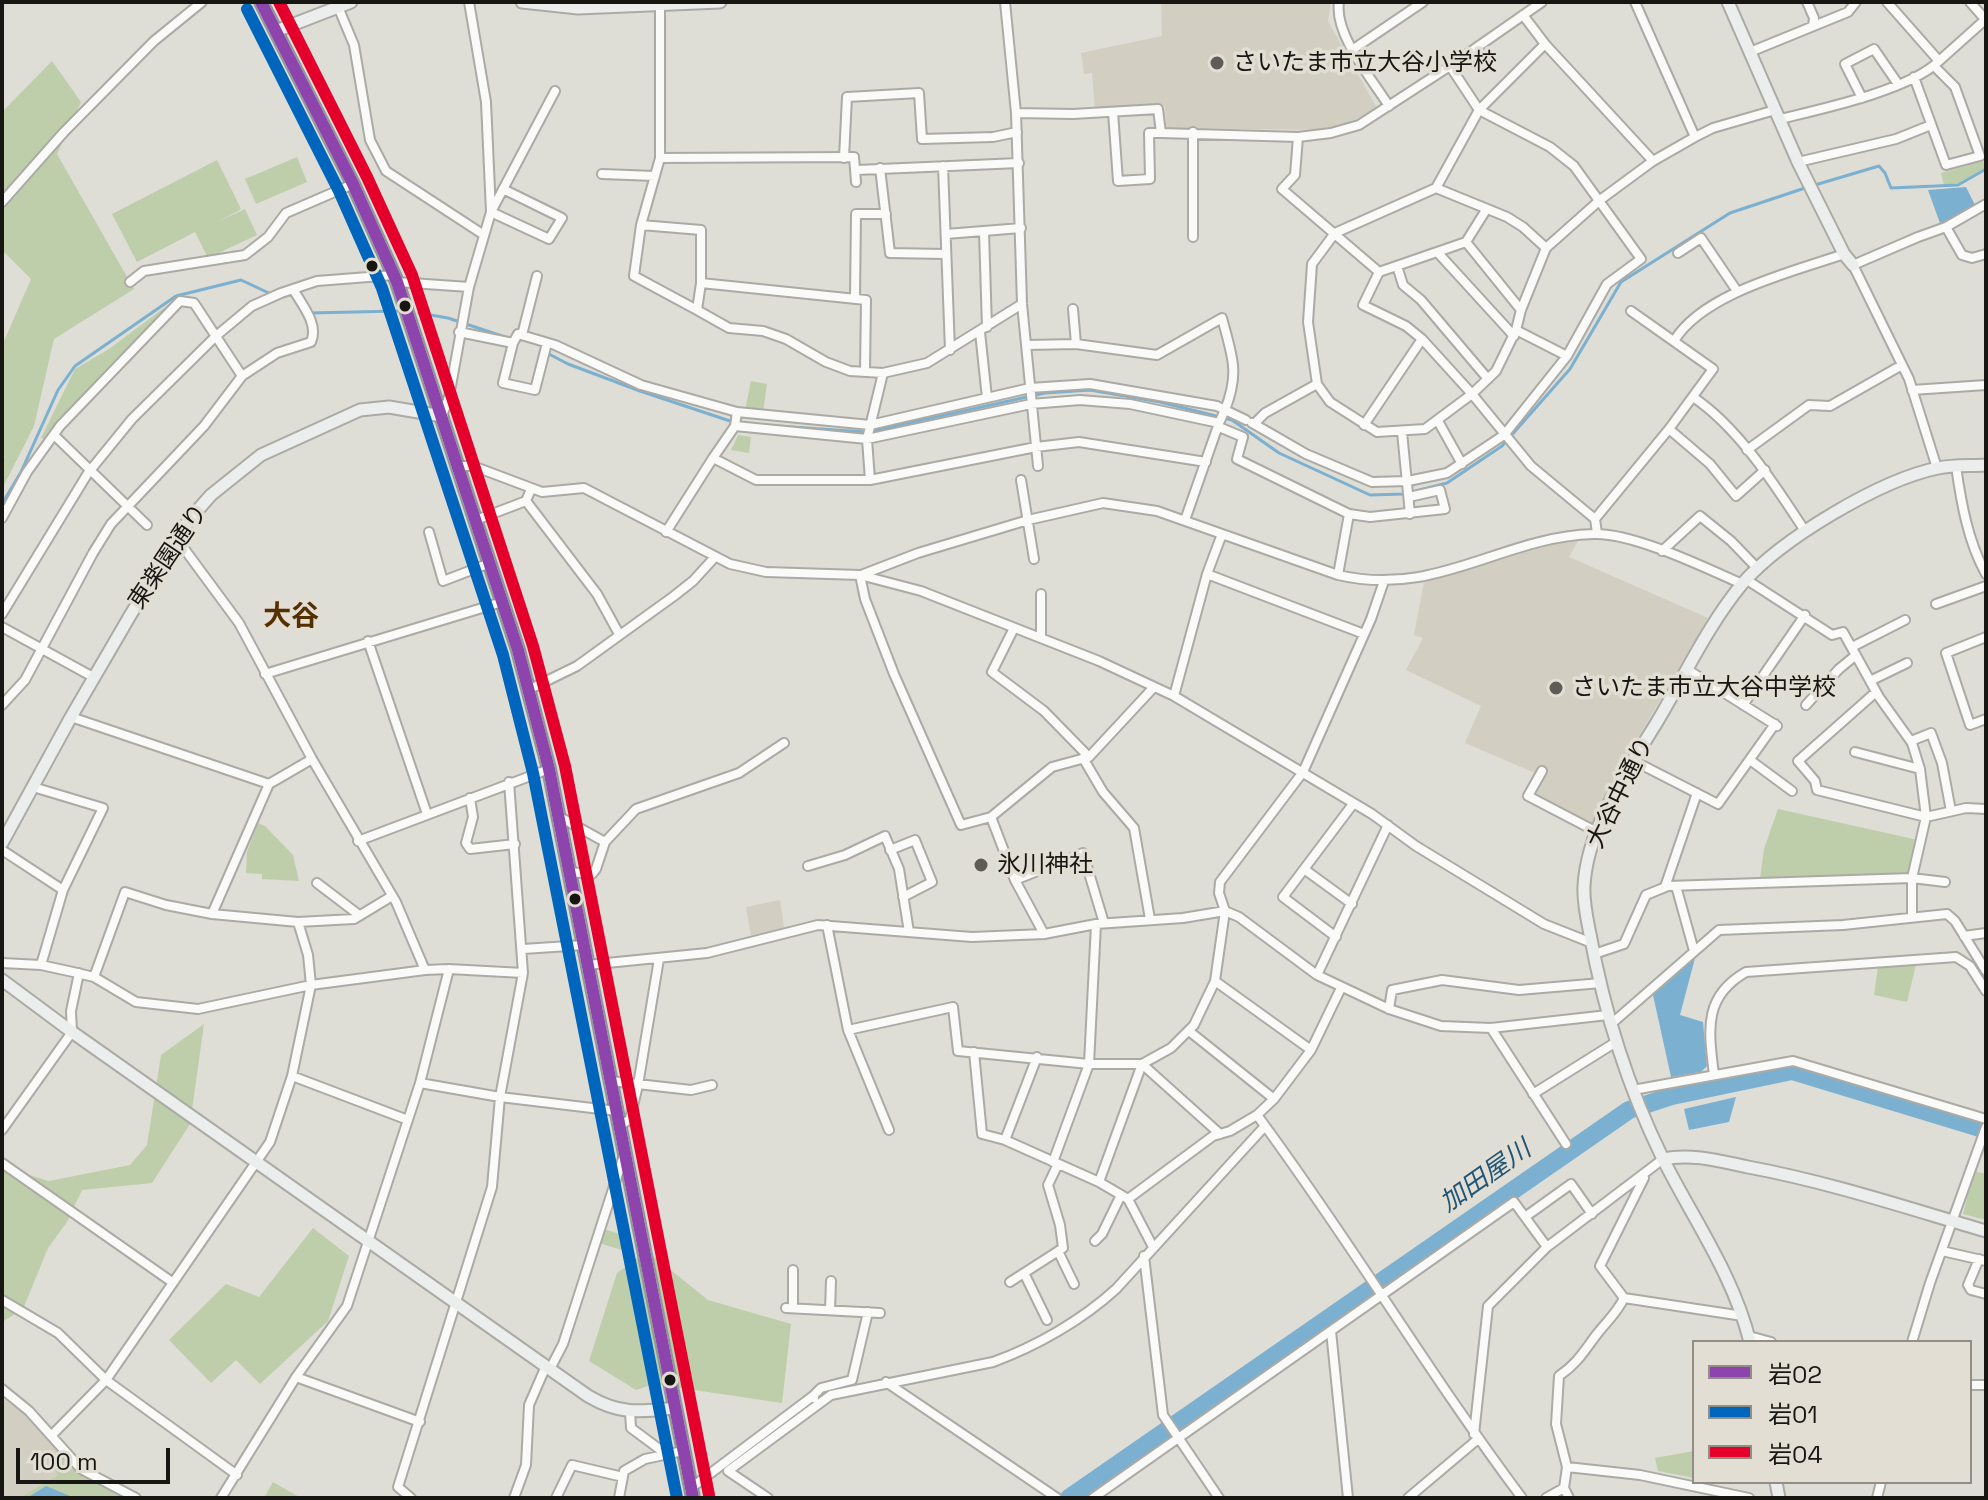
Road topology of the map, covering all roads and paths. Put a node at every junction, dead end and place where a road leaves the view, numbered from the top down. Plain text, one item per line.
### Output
1 (202, 2) edge
2 (261, 2) edge
3 (351, 2) edge
4 (469, 2) edge
5 (522, 2) edge
6 (720, 2) edge
7 (1005, 2) edge
8 (1339, 2) edge
9 (1423, 2) edge
10 (1542, 2) edge
11 (1635, 2) edge
12 (1728, 2) edge
13 (1807, 2) edge
14 (1856, 2) edge
15 (1887, 2) edge
16 (1970, 2) edge
17 (336, 4) edge
18 (660, 5) junction
19 (1523, 15) junction
20 (1986, 19) edge
21 (1813, 26) junction
22 (276, 31) junction
23 (1545, 44) junction
24 (1352, 50) junction
25 (1750, 52) junction
26 (1937, 64) junction
27 (1450, 66) junction
28 (1914, 77) junction
29 (1898, 84) junction
30 (555, 91) dead end
31 (1862, 98) junction
32 (1389, 106) junction
33 (1479, 110) junction
34 (1113, 112) junction
35 (1016, 113) junction
36 (1778, 114) junction
37 (1931, 125) junction
38 (1017, 132) junction
39 (1193, 132) junction
40 (1161, 133) junction
41 (1298, 137) junction
42 (1695, 137) junction
43 (660, 158) junction
44 (844, 158) junction
45 (1653, 161) junction
46 (1798, 162) junction
47 (1019, 163) junction
48 (943, 166) junction
49 (880, 168) junction
50 (857, 170) junction
51 (602, 174) dead end
52 (655, 176) junction
53 (856, 182) dead end
54 (353, 184) junction
55 (1436, 188) junction
56 (503, 189) junction
57 (1600, 200) junction
58 (2, 202) edge
59 (1986, 204) edge
60 (1486, 210) junction
61 (491, 212) junction
62 (886, 214) junction
63 (641, 225) junction
64 (1946, 227) junction
65 (1021, 228) junction
66 (984, 232) junction
67 (1335, 233) junction
68 (946, 234) junction
69 (484, 235) junction
70 (1193, 237) dead end
71 (1466, 242) junction
72 (1546, 248) junction
73 (1678, 253) dead end
74 (945, 254) junction
75 (1439, 254) junction
76 (1844, 254) junction
77 (1986, 254) edge
78 (1853, 265) junction
79 (1397, 266) junction
80 (1379, 272) junction
81 (537, 276) dead end
82 (396, 278) junction
83 (130, 282) dead end
84 (701, 283) junction
85 (469, 287) junction
86 (293, 289) junction
87 (1737, 291) junction
88 (855, 297) junction
89 (1022, 304) junction
90 (1073, 309) dead end
91 (697, 310) junction
92 (1521, 310) junction
93 (1631, 311) dead end
94 (461, 325) junction
95 (984, 330) junction
96 (1515, 333) junction
97 (522, 335) junction
98 (216, 336) junction
99 (1422, 339) junction
100 (1674, 341) junction
101 (513, 343) junction
102 (547, 343) junction
103 (1076, 344) junction
104 (1027, 345) junction
105 (950, 350) junction
106 (1567, 356) junction
107 (1902, 365) junction
108 (865, 371) junction
109 (883, 373) junction
110 (242, 376) junction
111 (1488, 379) junction
112 (1317, 384) junction
113 (1986, 385) edge
114 (1912, 390) junction
115 (1472, 394) junction
116 (1031, 397) junction
117 (1693, 397) junction
118 (987, 398) junction
119 (442, 416) junction
120 (1221, 419) junction
121 (736, 421) junction
122 (1438, 421) junction
123 (1251, 423) junction
124 (1364, 425) junction
125 (1669, 429) junction
126 (869, 432) junction
127 (1402, 432) junction
128 (54, 435) junction
129 (1507, 439) junction
130 (1036, 447) junction
131 (1747, 450) junction
132 (713, 458) junction
133 (1206, 462) junction
134 (1462, 464) junction
135 (1986, 465) edge
136 (458, 466) junction
137 (1038, 466) dead end
138 (1956, 466) junction
139 (1937, 468) junction
140 (90, 470) junction
141 (1765, 470) junction
142 (870, 480) junction
143 (1021, 480) dead end
144 (531, 489) junction
145 (1408, 491) junction
146 (526, 501) junction
147 (128, 506) junction
148 (1349, 514) junction
149 (1410, 514) junction
150 (2, 518) edge
151 (1595, 519) junction
152 (476, 520) junction
153 (1028, 520) junction
154 (1185, 520) junction
155 (147, 525) dead end
156 (1805, 531) junction
157 (429, 532) dead end
158 (666, 532) junction
159 (1597, 533) junction
160 (1222, 534) junction
161 (177, 539) junction
162 (1662, 551) junction
163 (714, 558) junction
164 (1034, 559) dead end
165 (490, 563) junction
166 (1758, 569) junction
167 (1207, 574) junction
168 (1986, 574) edge
169 (860, 575) junction
170 (1338, 575) junction
171 (1384, 581) junction
172 (1744, 582) junction
173 (1986, 586) edge
174 (1041, 594) dead end
175 (502, 602) junction
176 (1936, 604) dead end
177 (2, 614) edge
178 (1805, 615) junction
179 (1905, 620) dead end
180 (2, 627) edge
181 (1014, 628) junction
182 (619, 634) junction
183 (1364, 634) junction
184 (1986, 637) edge
185 (1041, 638) junction
186 (368, 641) junction
187 (42, 647) junction
188 (1854, 651) junction
189 (1907, 663) dead end
190 (1688, 670) junction
191 (265, 674) junction
192 (93, 677) junction
193 (1870, 681) junction
194 (1154, 687) junction
195 (530, 689) junction
196 (1876, 692) junction
197 (1174, 696) junction
198 (2, 705) edge
199 (1743, 705) junction
200 (1806, 705) dead end
201 (71, 717) junction
202 (1986, 719) edge
203 (1911, 741) junction
204 (784, 743) dead end
205 (1855, 752) dead end
206 (1086, 758) junction
207 (312, 759) junction
208 (1750, 760) junction
209 (1634, 761) junction
210 (549, 769) junction
211 (1920, 769) junction
212 (1542, 771) dead end
213 (1303, 772) junction
214 (509, 782) junction
215 (269, 784) junction
216 (33, 787) junction
217 (1792, 791) dead end
218 (1697, 793) junction
219 (470, 798) junction
220 (1353, 804) junction
221 (1986, 809) edge
222 (1951, 811) junction
223 (427, 814) junction
224 (558, 816) junction
225 (991, 817) junction
226 (1926, 817) junction
227 (1388, 825) junction
228 (1597, 832) junction
229 (358, 841) junction
230 (605, 842) junction
231 (2, 843) edge
232 (515, 844) junction
233 (2, 850) edge
234 (890, 850) junction
235 (808, 866) dead end
236 (1304, 869) junction
237 (569, 872) junction
238 (1912, 878) junction
239 (1015, 880) junction
240 (1945, 882) dead end
241 (317, 883) dead end
242 (1676, 886) junction
243 (1665, 888) junction
244 (63, 890) junction
245 (392, 896) junction
246 (903, 897) junction
247 (1352, 904) junction
248 (1225, 911) junction
249 (212, 914) junction
250 (359, 915) junction
251 (1912, 916) junction
252 (1150, 919) junction
253 (298, 922) junction
254 (1100, 923) junction
255 (827, 925) junction
256 (909, 932) junction
257 (1986, 933) edge
258 (1044, 934) junction
259 (1964, 936) junction
260 (1336, 937) junction
261 (584, 945) junction
262 (1593, 948) junction
263 (523, 949) junction
264 (1694, 951) junction
265 (659, 959) junction
266 (2, 963) edge
267 (41, 965) junction
268 (587, 965) junction
269 (449, 969) junction
270 (425, 970) junction
271 (1986, 971) edge
272 (79, 973) junction
273 (523, 973) junction
274 (1317, 975) junction
275 (94, 977) junction
276 (2, 980) edge
277 (1215, 981) junction
278 (1601, 983) junction
279 (311, 985) junction
280 (1341, 988) junction
281 (1986, 991) edge
282 (1389, 1009) junction
283 (1609, 1020) junction
284 (1491, 1028) junction
285 (848, 1030) junction
286 (1189, 1031) junction
287 (72, 1032) junction
288 (1616, 1042) junction
289 (1311, 1050) junction
290 (974, 1052) junction
291 (1037, 1057) junction
292 (1089, 1064) junction
293 (1142, 1064) junction
294 (1714, 1075) junction
295 (292, 1076) junction
296 (611, 1081) junction
297 (420, 1083) junction
298 (638, 1085) junction
299 (712, 1085) dead end
300 (1633, 1090) junction
301 (1533, 1094) junction
302 (500, 1097) junction
303 (1274, 1099) junction
304 (617, 1111) junction
305 (1257, 1115) junction
306 (1986, 1119) edge
307 (408, 1120) junction
308 (620, 1126) junction
309 (1265, 1126) junction
310 (1986, 1127) edge
311 (2, 1130) edge
312 (889, 1130) dead end
313 (1220, 1134) junction
314 (1005, 1140) junction
315 (1566, 1144) dead end
316 (625, 1151) junction
317 (1663, 1159) junction
318 (254, 1161) junction
319 (2, 1163) edge
320 (1056, 1163) junction
321 (1647, 1173) junction
322 (1099, 1182) junction
323 (1124, 1197) junction
324 (1592, 1214) junction
325 (1525, 1217) junction
326 (1954, 1221) junction
327 (1986, 1231) edge
328 (1095, 1241) dead end
329 (369, 1243) junction
330 (1153, 1247) junction
331 (1547, 1247) junction
332 (1058, 1251) junction
333 (1942, 1251) junction
334 (1144, 1256) junction
335 (1983, 1260) edge
336 (793, 1270) dead end
337 (1025, 1275) junction
338 (831, 1281) dead end
339 (172, 1282) junction
340 (1010, 1282) dead end
341 (1074, 1284) dead end
342 (1378, 1288) junction
343 (1986, 1294) edge
344 (1624, 1298) junction
345 (2, 1300) edge
346 (455, 1302) junction
347 (830, 1310) junction
348 (868, 1312) junction
349 (880, 1313) dead end
350 (1743, 1316) junction
351 (1047, 1320) dead end
352 (1331, 1331) junction
353 (1750, 1339) edge
354 (1913, 1340) edge
355 (548, 1368) junction
356 (296, 1377) junction
357 (106, 1380) junction
358 (885, 1382) junction
359 (2, 1389) edge
360 (816, 1400) junction
361 (675, 1408) junction
362 (630, 1412) junction
363 (420, 1422) junction
364 (1173, 1432) junction
365 (52, 1435) junction
366 (1476, 1436) junction
367 (683, 1451) junction
368 (666, 1454) junction
369 (1567, 1467) junction
370 (237, 1475) junction
371 (623, 1477) junction
372 (1564, 1488) junction
373 (692, 1493) edge
374 (1054, 1497) edge
375 (136, 1498) edge
376 (221, 1498) edge
377 (411, 1498) edge
378 (514, 1498) edge
379 (556, 1498) edge
380 (619, 1498) edge
381 (768, 1498) edge
382 (1093, 1498) edge
383 (1219, 1498) edge
384 (1348, 1498) edge
385 (1408, 1498) edge
386 (1522, 1498) edge
387 (1546, 1498) edge
388 (1569, 1498) edge
389 (1749, 1498) edge

1 - 58 street
2 - 22 main road
3 - 17 street
4 - 61 street
5 - 18 street
6 - 18 street
7 - 35 street
8 - 24 street
9 - 24 street
10 - 19 street
11 - 42 street
12 - 25 street
13 - 21 street
14 - 21 street
15 - 26 street
16 - 20 street
17 - 22 street
17 - 69 street
18 - 43 street
19 - 23 street
19 - 27 street
20 - 26 street
21 - 25 street
22 - 54 main road
23 - 33 street
23 - 45 street
24 - 32 street
25 - 36 street
26 - 28 street
26 - 37 street
27 - 32 street
27 - 33 street
28 - 29 street
28 - 37 street
29 - 31 street
29 - 31 street
30 - 56 street
31 - 36 street
32 - 41 street
33 - 55 street
33 - 57 street
34 - 35 street
34 - 40 street
34 - 40 street
35 - 38 street
36 - 42 street
36 - 46 street
37 - 46 street
38 - 44 street
38 - 47 street
39 - 40 street
39 - 41 street
39 - 70 street
41 - 67 street
42 - 45 street
43 - 44 street
43 - 52 street
44 - 50 street
45 - 57 street
46 - 76 street
47 - 48 street
47 - 65 street
48 - 49 street
48 - 68 street
49 - 50 street
49 - 62 street
50 - 53 street
51 - 52 street
52 - 63 street
54 - 82 main road
54 - 83 street
55 - 60 street
55 - 67 street
56 - 61 street
56 - 61 street
57 - 72 street
57 - 106 street
59 - 64 street
60 - 71 street
60 - 72 street
61 - 69 street
62 - 74 street
62 - 88 street
63 - 84 street
63 - 91 street
64 - 77 street
64 - 78 street
65 - 66 street
65 - 89 street
66 - 68 street
66 - 95 street
67 - 80 street
67 - 112 street
68 - 74 street
69 - 85 street
71 - 75 street
71 - 92 street
72 - 92 street
73 - 87 street
74 - 105 street
75 - 79 street
75 - 96 street
76 - 78 street
76 - 87 street
78 - 107 street
79 - 80 street
79 - 111 street
80 - 99 street
81 - 97 street
82 - 85 street
82 - 86 street
82 - 119 main road
84 - 88 street
84 - 91 street
85 - 94 street
86 - 98 street
86 - 110 street
87 - 100 street
88 - 108 street
89 - 95 street
89 - 104 street
90 - 103 street
91 - 108 street
92 - 96 street
93 - 100 street
94 - 101 street
94 - 119 street
95 - 105 street
95 - 118 street
96 - 106 street
96 - 111 street
97 - 101 street
97 - 102 street
98 - 110 street
98 - 128 street
98 - 140 street
99 - 115 street
99 - 124 street
100 - 117 street
101 - 102 street
102 - 121 street
103 - 104 street
103 - 120 street
104 - 116 street
105 - 109 street
106 - 129 street
107 - 114 street
107 - 131 street
108 - 109 street
109 - 126 street
110 - 147 street
111 - 115 street
112 - 123 street
112 - 124 street
113 - 114 street
114 - 139 street
115 - 122 street
115 - 129 street
116 - 118 street
116 - 120 street
116 - 120 street
116 - 126 street
116 - 130 street
117 - 125 street
117 - 131 street
118 - 126 street
119 - 136 main road
119 - 161 street, 東楽園通り
120 - 123 street
120 - 133 street
120 - 148 street
121 - 126 street
121 - 126 street
121 - 132 street
122 - 127 street
122 - 134 street
123 - 145 street
124 - 127 street
125 - 141 street
125 - 151 street
126 - 142 street
127 - 145 street
128 - 140 street
128 - 150 street
129 - 134 street
129 - 151 street
130 - 133 street
130 - 137 street
130 - 142 street
131 - 141 street
132 - 142 street
132 - 158 street
133 - 154 street
134 - 145 street
135 - 138 street, 大谷中通り
136 - 144 street
136 - 152 main road
138 - 139 street, 大谷中通り
138 - 168 street
139 - 156 street, 大谷中通り
140 - 147 street
140 - 177 street
141 - 156 street
143 - 153 street
144 - 146 street
144 - 158 street
145 - 149 street
145 - 149 street
146 - 152 street
146 - 182 street
147 - 155 street
147 - 187 street
148 - 149 street
148 - 170 street
151 - 159 street
152 - 165 main road
153 - 154 street
153 - 164 street
153 - 169 street
154 - 160 street
156 - 166 street, 大谷中通り
157 - 165 street
158 - 163 street
159 - 162 street
159 - 171 street
160 - 167 street
160 - 170 street
161 - 191 street
161 - 192 street, 東楽園通り
162 - 166 street
162 - 172 street
163 - 169 street
163 - 182 street
165 - 175 main road
166 - 172 street, 大谷中通り
167 - 183 street
167 - 197 street
169 - 181 street
169 - 225 street
170 - 171 street
171 - 183 street
172 - 178 street
172 - 190 street, 大谷中通り
173 - 176 street
174 - 185 street
175 - 186 street
175 - 195 main road
178 - 188 street
178 - 199 street
179 - 188 street
180 - 187 street
181 - 185 street
181 - 206 street
182 - 195 street
183 - 213 street
184 - 202 street
185 - 194 street
186 - 191 street
186 - 223 street
187 - 192 street
187 - 198 street
188 - 193 street
188 - 200 street
189 - 193 street
190 - 199 street
190 - 209 street, 大谷中通り
191 - 207 street
192 - 201 street, 東楽園通り
193 - 196 street
194 - 197 street
194 - 206 street
195 - 210 main road
196 - 203 street
196 - 226 street
197 - 213 street
199 - 208 street
201 - 215 street
201 - 216 street, 東楽園通り
203 - 211 street
203 - 222 street
204 - 230 street
205 - 211 street
206 - 225 street
206 - 252 street
207 - 215 street
207 - 229 street
208 - 217 street
208 - 218 street
209 - 218 street
209 - 228 street, 大谷中通り
210 - 214 street
210 - 224 main road
211 - 226 street
212 - 228 street
213 - 220 street
213 - 248 street
214 - 219 street
214 - 232 street
215 - 249 street
216 - 231 street, 東楽園通り
216 - 244 street
218 - 243 street
219 - 223 street
219 - 232 street
220 - 227 street
220 - 236 street
221 - 222 street
222 - 226 street
223 - 229 street
224 - 230 street
224 - 237 main road
225 - 239 street
226 - 238 street
227 - 247 street
227 - 262 street
228 - 262 street, 大谷中通り
229 - 245 street
230 - 237 street
232 - 263 street
233 - 244 street
234 - 235 street
234 - 246 street
234 - 246 street
236 - 247 street
236 - 260 street
237 - 261 main road
238 - 240 street
238 - 242 street
238 - 251 street
239 - 254 street
239 - 258 street
241 - 250 street
242 - 243 street
242 - 264 street
243 - 262 street
244 - 267 street
245 - 250 street
245 - 270 street
246 - 256 street
247 - 260 street
248 - 252 street
248 - 274 street
248 - 277 street
249 - 253 street
249 - 275 street
250 - 253 street
251 - 259 street
251 - 264 street
252 - 254 street
253 - 279 street
254 - 258 street
254 - 292 street
255 - 256 street
255 - 265 street
255 - 285 street
256 - 258 street
257 - 259 street
259 - 271 street
260 - 274 street
261 - 263 street
261 - 268 main road
262 - 278 street, 大谷中通り
263 - 273 street
264 - 283 street
265 - 268 street
265 - 298 street
266 - 267 street
267 - 272 street
268 - 296 main road
269 - 270 street
269 - 273 street
269 - 297 street
270 - 279 street
272 - 275 street
272 - 287 street
273 - 302 street
274 - 280 street
275 - 279 street
276 - 287 street
277 - 286 street
277 - 289 street
278 - 282 street
278 - 283 street, 大谷中通り
279 - 295 street
280 - 282 street
280 - 289 street
281 - 294 street
282 - 284 street
283 - 284 street
283 - 288 street, 大谷中通り
284 - 301 street
285 - 290 street
285 - 312 street
286 - 293 street
286 - 303 street
287 - 311 street
287 - 318 street
288 - 300 street, 大谷中通り
288 - 301 street
289 - 303 street
290 - 291 street
290 - 314 street
291 - 292 street
291 - 314 street
292 - 293 street
292 - 320 street
293 - 313 street
293 - 322 street
294 - 300 street
294 - 306 street
295 - 307 street
295 - 318 street
296 - 298 street
296 - 304 main road
297 - 302 street
297 - 307 street
298 - 299 street
298 - 308 street
300 - 317 street, 大谷中通り
301 - 315 street
302 - 304 street
302 - 346 street
303 - 305 street
304 - 308 main road
305 - 309 street
305 - 313 street
307 - 329 street
308 - 316 main road
309 - 330 street
309 - 342 street
310 - 326 street
313 - 323 street
314 - 320 street
316 - 355 street
316 - 361 main road
317 - 321 street
317 - 326 street
317 - 350 street, 大谷中通り
318 - 329 street
318 - 339 street
319 - 339 street
320 - 322 street
320 - 332 street
321 - 324 street
321 - 344 street
322 - 323 street
323 - 328 street
323 - 330 street
324 - 325 street
324 - 331 street
325 - 331 street
325 - 342 street
326 - 327 street
326 - 333 street
329 - 346 street
329 - 356 street
330 - 334 street
331 - 366 street
332 - 337 street
332 - 341 street
333 - 335 street
333 - 354 street
334 - 358 street
334 - 364 street
335 - 343 street
336 - 347 street
337 - 340 street
337 - 351 street
338 - 347 street
339 - 357 street
342 - 352 street
342 - 366 street
344 - 350 street
344 - 369 street
345 - 357 street
346 - 355 street
346 - 363 street
347 - 348 street
348 - 349 street
348 - 360 street
350 - 353 street, 大谷中通り
352 - 364 street
352 - 384 street
355 - 362 street
355 - 378 street
356 - 363 street
356 - 370 street
357 - 365 street
357 - 370 street
358 - 360 street
358 - 374 street
359 - 365 street
360 - 373 street
360 - 381 street
361 - 362 street
361 - 367 main road
362 - 368 street
363 - 377 street
364 - 382 street
364 - 383 street
365 - 375 street
366 - 385 street
366 - 386 street
367 - 368 street
367 - 373 main road
368 - 371 street
369 - 372 street
369 - 389 street
370 - 376 street
371 - 379 street
371 - 380 street
372 - 387 street
372 - 388 street

